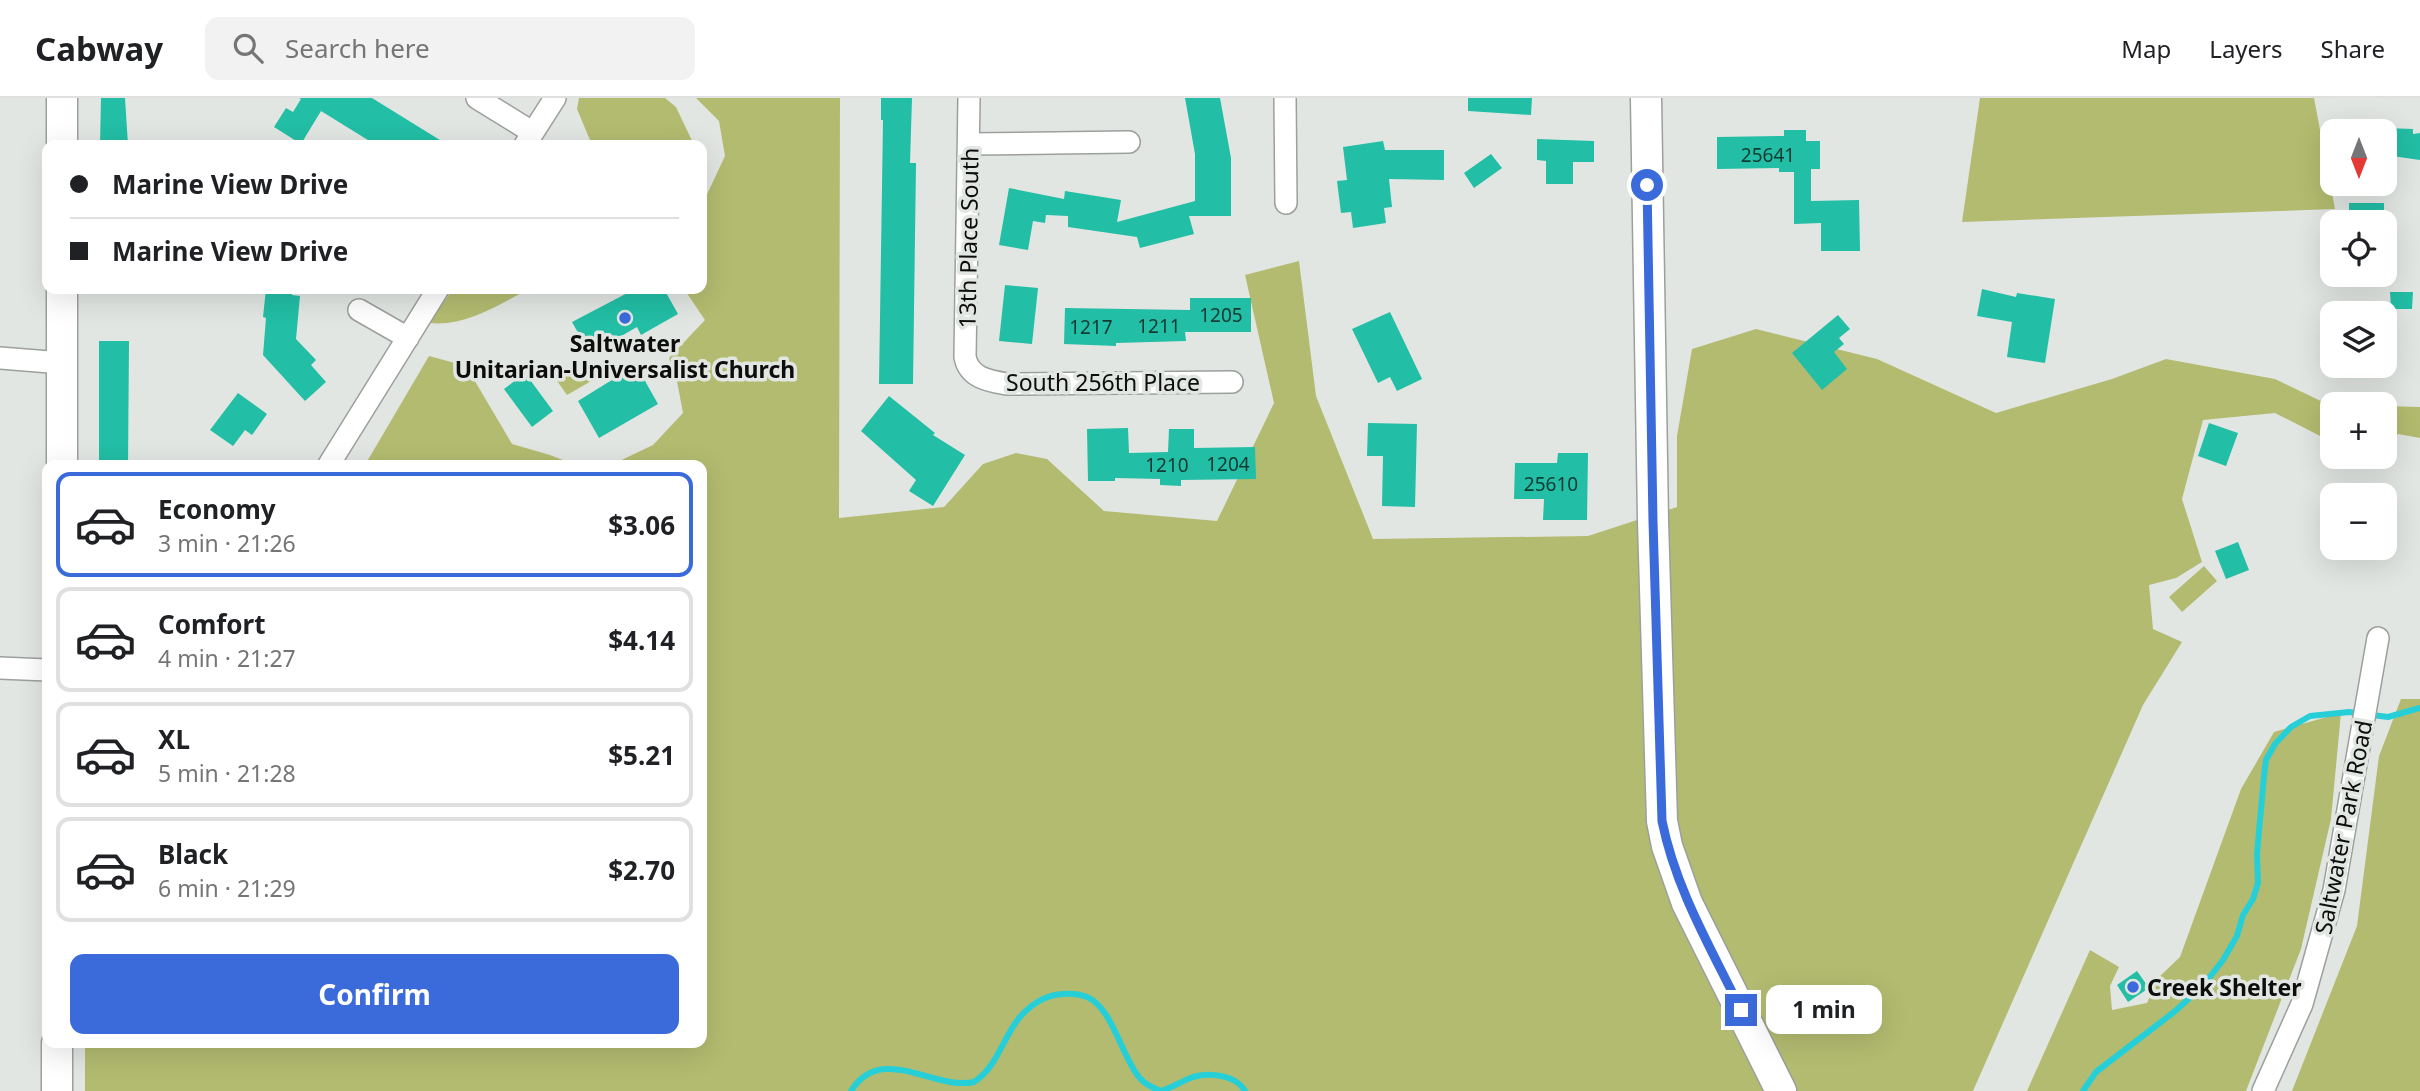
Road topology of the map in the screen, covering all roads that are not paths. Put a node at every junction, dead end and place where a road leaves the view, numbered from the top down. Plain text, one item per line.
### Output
1 (62, 98) edge
2 (477, 98) edge
3 (555, 98) edge
4 (969, 98) edge
5 (1284, 98) edge
6 (1646, 98) edge
7 (528, 139) edge
8 (62, 140) edge
9 (1129, 142) dead end
10 (970, 144) junction
11 (1286, 203) dead end
12 (62, 294) edge
13 (435, 294) edge
14 (359, 310) dead end
15 (408, 338) junction
16 (0, 358) edge
17 (62, 363) junction
18 (975, 375) joint
19 (1232, 382) dead end
20 (62, 460) edge
21 (332, 460) edge
22 (2378, 638) dead end
23 (0, 668) edge
24 (42, 670) edge
25 (57, 1048) edge
26 (57, 1091) edge
27 (1781, 1091) edge
28 (2263, 1091) edge

1 - 8 main road
2 - 7 street
3 - 7 street
4 - 10 street, 13th Place South
5 - 11 street
6 - 27 main road
9 - 10 street
10 - 18 street, 13th Place South
12 - 17 main road
13 - 15 street
14 - 15 street
15 - 21 street
16 - 17 street
17 - 20 main road
18 - 19 street, South 256th Place
22 - 28 street, Saltwater Park Road
23 - 24 street
25 - 26 main road

